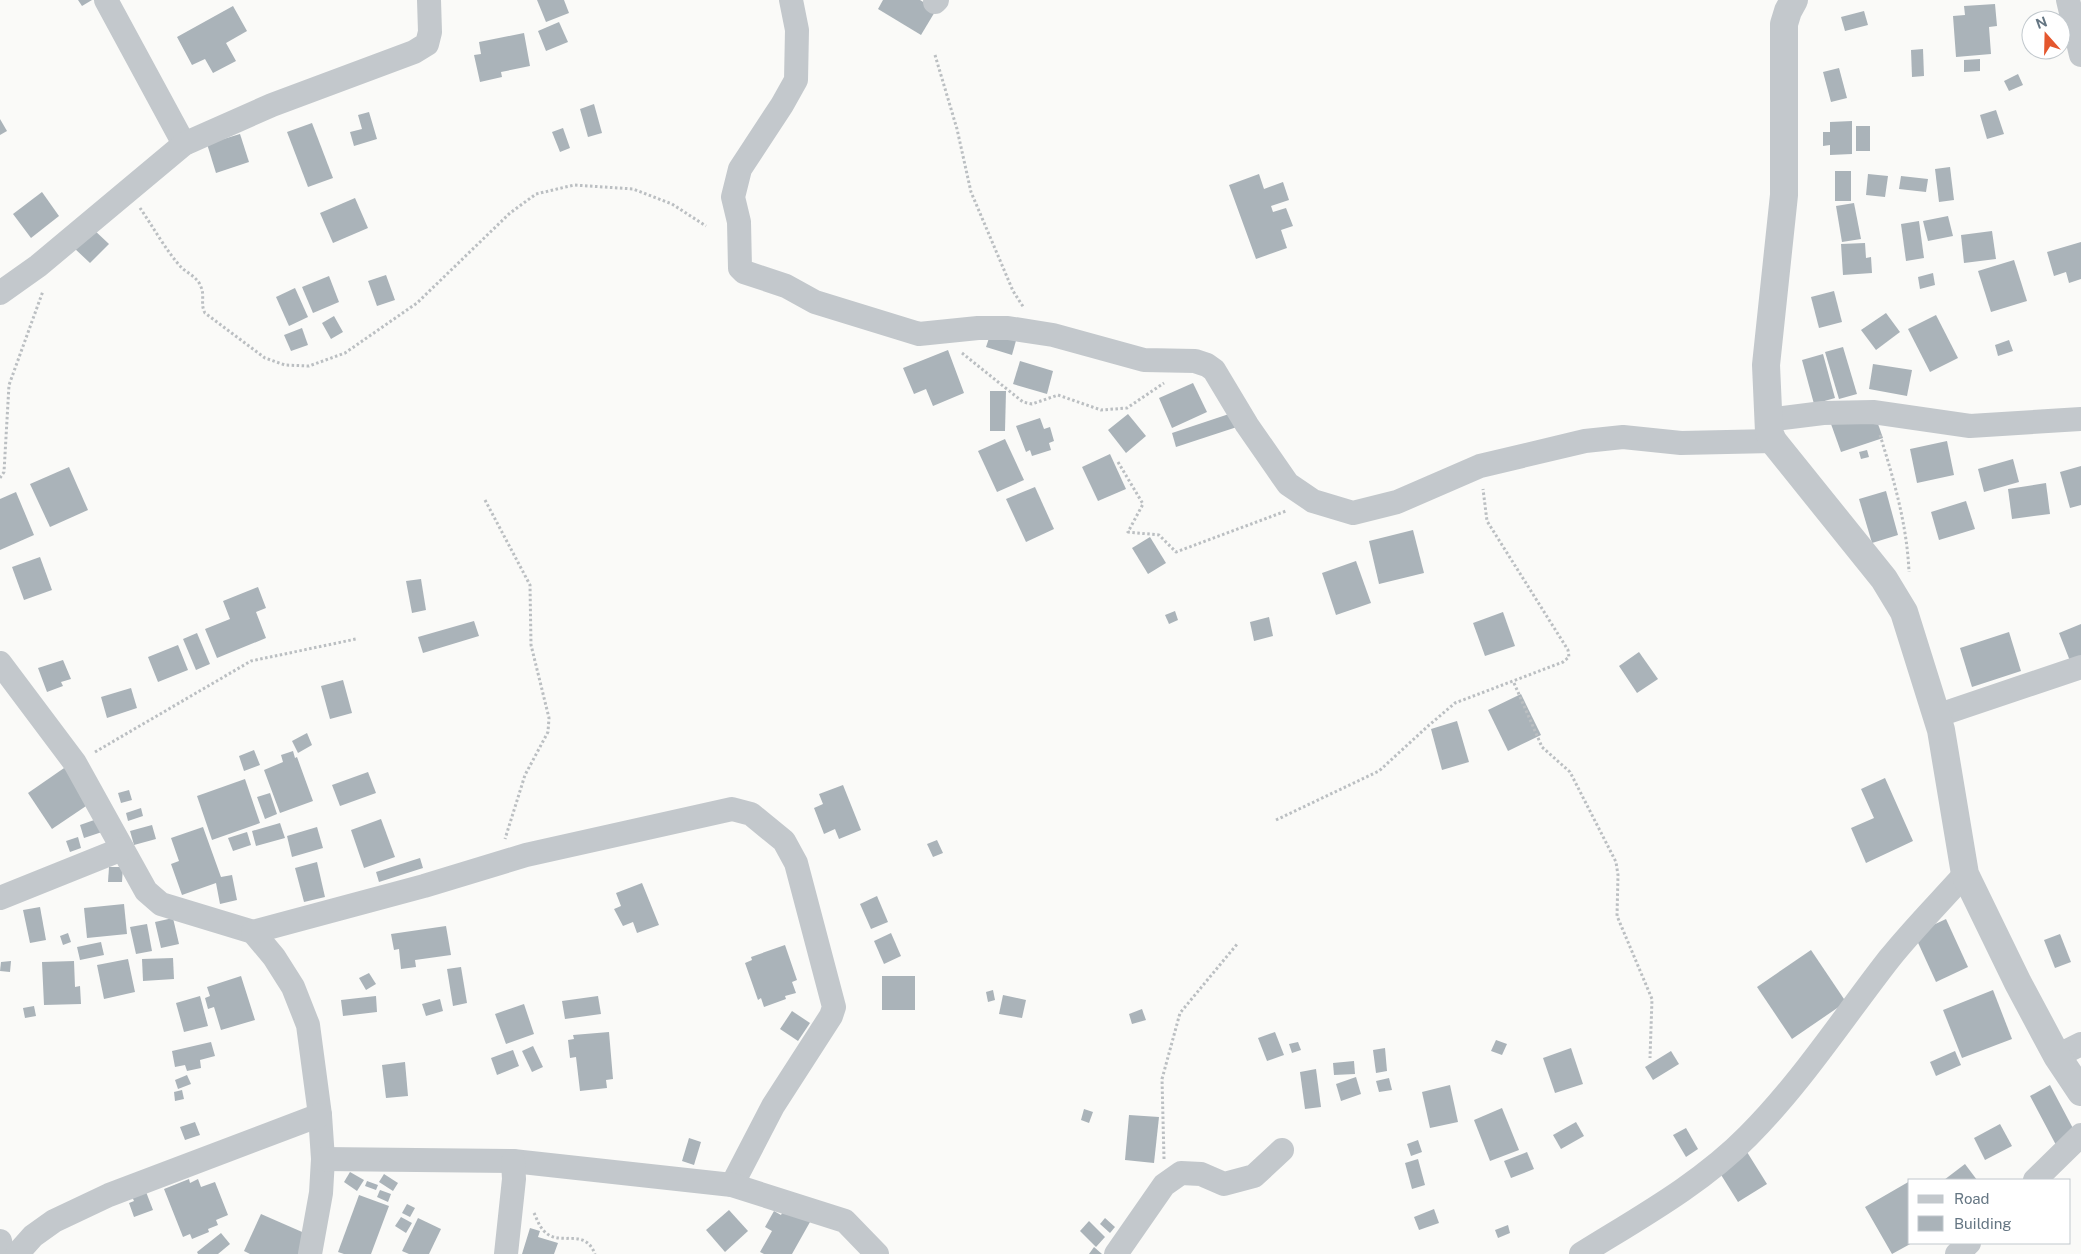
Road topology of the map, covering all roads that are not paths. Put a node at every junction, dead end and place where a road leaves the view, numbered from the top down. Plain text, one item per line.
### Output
1 (106, 0) edge
2 (429, 0) edge
3 (792, 0) edge
4 (1794, 0) edge
5 (2068, 0) edge
6 (2081, 55) edge
7 (184, 144) junction
8 (0, 293) edge
9 (2081, 419) edge
10 (1770, 431) junction
11 (0, 664) edge
12 (2081, 667) edge
13 (1936, 716) junction
14 (122, 849) junction
15 (1964, 874) junction
16 (0, 898) edge
17 (252, 932) junction
18 (2069, 1050) edge
19 (2081, 1092) edge
20 (320, 1115) junction
21 (2081, 1135) edge
22 (1282, 1150) dead end
23 (323, 1160) junction
24 (513, 1170) junction
25 (2036, 1179) edge
26 (732, 1185) junction
27 (0, 1241) edge
28 (1968, 1244) edge
29 (3, 1254) edge
30 (16, 1254) edge
31 (310, 1254) edge
32 (506, 1254) edge
33 (877, 1254) edge
34 (1116, 1254) edge
35 (1581, 1254) edge
36 (1957, 1254) edge

1 - 7 street
2 - 7 street
3 - 10 street
4 - 10 street
5 - 6 street
7 - 8 street
9 - 10 street
10 - 13 street
11 - 14 street
12 - 13 street
13 - 15 street
14 - 16 street
14 - 17 street
15 - 18 street
15 - 35 street
17 - 20 street
17 - 26 street
18 - 19 street
20 - 23 street
20 - 30 street
21 - 25 street
22 - 34 street
23 - 24 street
23 - 31 street
24 - 26 street
24 - 32 street
26 - 33 street
27 - 29 street
28 - 36 street

